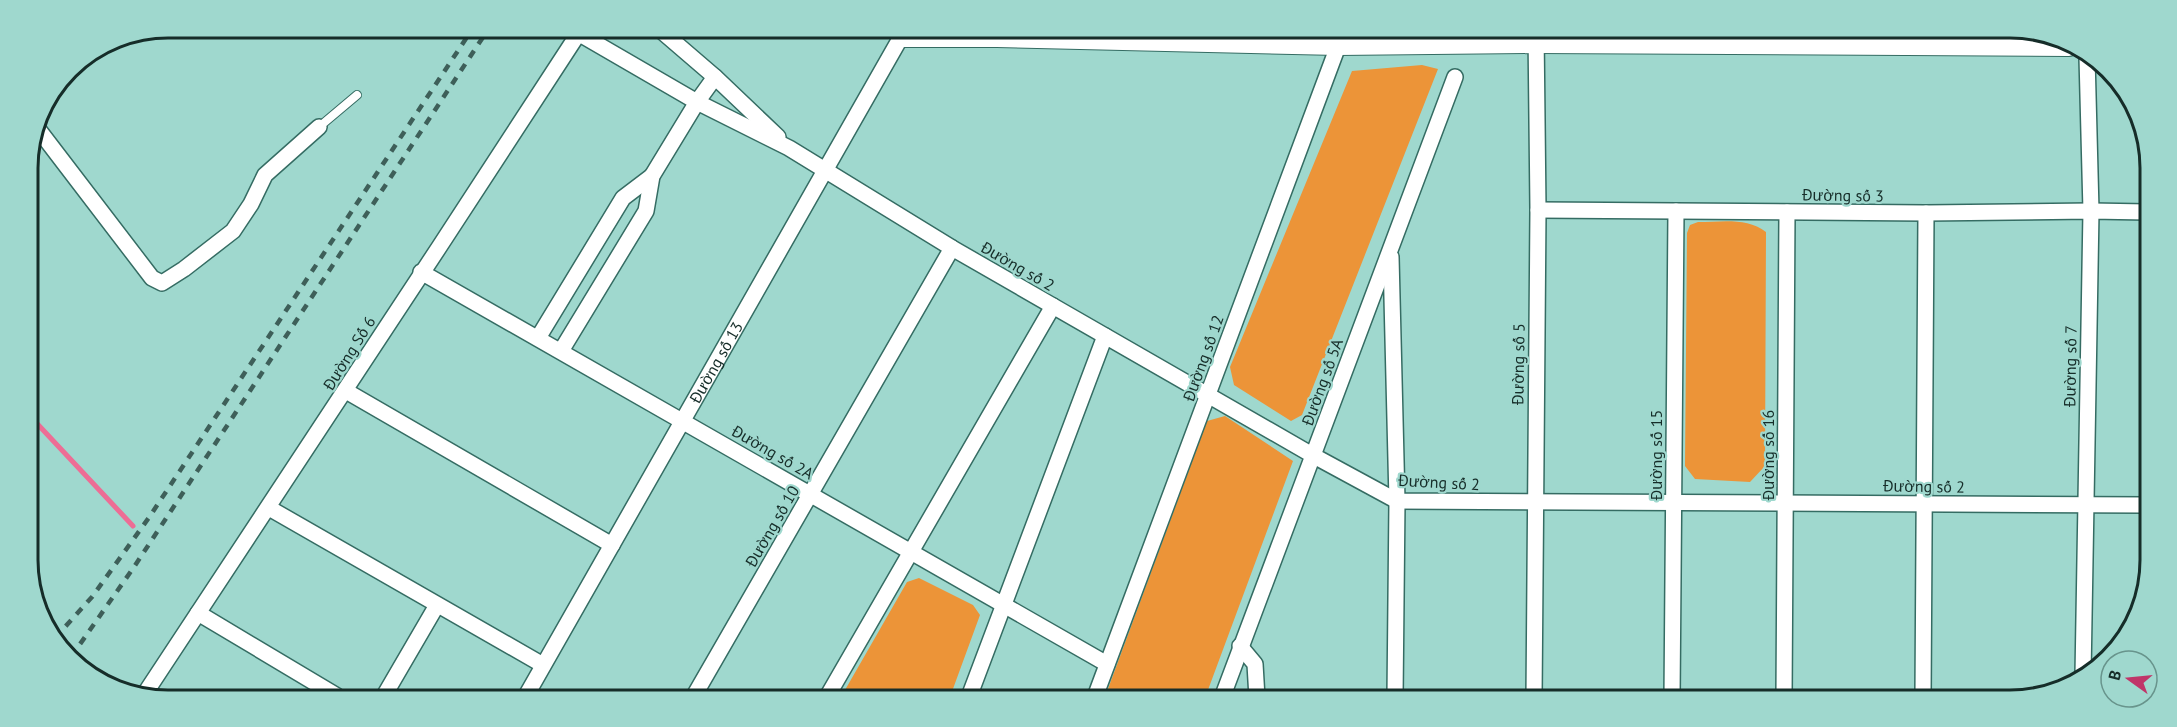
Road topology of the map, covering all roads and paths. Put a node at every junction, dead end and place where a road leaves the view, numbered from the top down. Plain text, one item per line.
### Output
1 (575, 38) edge
2 (593, 38) edge
3 (670, 38) edge
4 (898, 38) edge
5 (1341, 38) edge
6 (1537, 38) edge
7 (1596, 38) edge
8 (2055, 46) edge
9 (2087, 63) edge
10 (715, 77) junction
11 (1455, 77) dead end
12 (357, 94) dead end
13 (697, 102) junction
14 (319, 127) joint
15 (42, 134) edge
16 (789, 148) junction
17 (825, 171) junction
18 (652, 176) junction
19 (1538, 210) junction
20 (2091, 210) junction
21 (1676, 211) junction
22 (1787, 212) junction
23 (2140, 212) edge
24 (1926, 213) junction
25 (952, 248) junction
26 (1390, 248) junction
27 (421, 272) junction
28 (1053, 306) junction
29 (1105, 336) junction
30 (538, 338) junction
31 (561, 351) junction
32 (346, 391) junction
33 (1208, 395) junction
34 (682, 421) junction
35 (1314, 456) junction
36 (811, 494) junction
37 (1397, 501) junction
38 (1785, 502) junction
39 (1535, 503) junction
40 (1674, 503) junction
41 (1923, 505) junction
42 (2085, 505) junction
43 (2140, 505) edge
44 (269, 507) junction
45 (612, 545) junction
46 (910, 551) junction
47 (437, 605) junction
48 (1004, 605) junction
49 (198, 613) junction
50 (1240, 646) junction
51 (1107, 664) junction
52 (543, 665) junction
53 (2083, 666) edge
54 (149, 688) edge
55 (1098, 689) edge
56 (1225, 689) edge
57 (1256, 689) edge
58 (1395, 689) edge
59 (1534, 689) edge
60 (1672, 689) edge
61 (1784, 689) edge
62 (1923, 689) edge
63 (327, 690) edge
64 (388, 690) edge
65 (529, 690) edge
66 (698, 690) edge
67 (831, 690) edge
68 (972, 690) edge

1 - 27 street, Đường Số 6
2 - 13 street, Đường số 2
3 - 10 street, Đường số 2
4 - 17 street, Đường số 13
5 - 33 street, Đường số 12
6 - 19 street, Đường số 5
7 - 8 street
9 - 20 street, Đường số 7
10 - 13 street
10 - 16 street, Đường số 2
11 - 26 street, Đường số 5A
12 - 14 lane
13 - 16 street, Đường số 2
13 - 18 street
14 - 15 street
16 - 17 street, Đường số 2
17 - 25 street, Đường số 2
17 - 34 street, Đường số 13
18 - 30 street
18 - 31 street
19 - 21 street, Đường số 3
19 - 39 street, Đường số 5
20 - 23 street, Đường số 3
20 - 24 street, Đường số 3
20 - 42 street, Đường số 7
21 - 22 street, Đường số 3
21 - 40 street, Đường số 15
22 - 24 street, Đường số 3
22 - 38 street, Đường số 16
24 - 41 street
25 - 28 street, Đường số 2
25 - 36 street, Đường số 10
26 - 35 street, Đường số 5A
26 - 37 street
27 - 30 street, Đường số 2A
27 - 32 street, Đường Số 6
28 - 29 street, Đường số 2
28 - 46 street
29 - 33 street, Đường số 2
29 - 48 street
30 - 31 street, Đường số 2A
31 - 34 street, Đường số 2A
32 - 44 street, Đường Số 6
32 - 45 street
33 - 35 street, Đường số 2
33 - 51 street, Đường số 12
34 - 36 street, Đường số 2A
34 - 45 street, Đường số 13
35 - 37 street, Đường số 2
35 - 50 street, Đường số 5A
36 - 46 street, Đường số 2A
36 - 66 street, Đường số 10
37 - 39 street, Đường số 2
37 - 58 street
38 - 40 street, Đường số 2
38 - 41 street, Đường số 2
38 - 61 street, Đường số 16
39 - 40 street, Đường số 2
39 - 59 street, Đường số 5
40 - 60 street, Đường số 15
41 - 42 street, Đường số 2
41 - 62 street
42 - 43 street, Đường số 2
42 - 53 street, Đường số 7
44 - 47 street
44 - 49 street, Đường Số 6
45 - 52 street, Đường số 13
46 - 48 street, Đường số 2A
46 - 67 street
47 - 52 street
47 - 64 street
48 - 51 street, Đường số 2A
48 - 68 street
49 - 54 street, Đường Số 6
49 - 63 street
50 - 56 street, Đường số 5A
50 - 57 street
51 - 55 street, Đường số 12
52 - 65 street, Đường số 13

